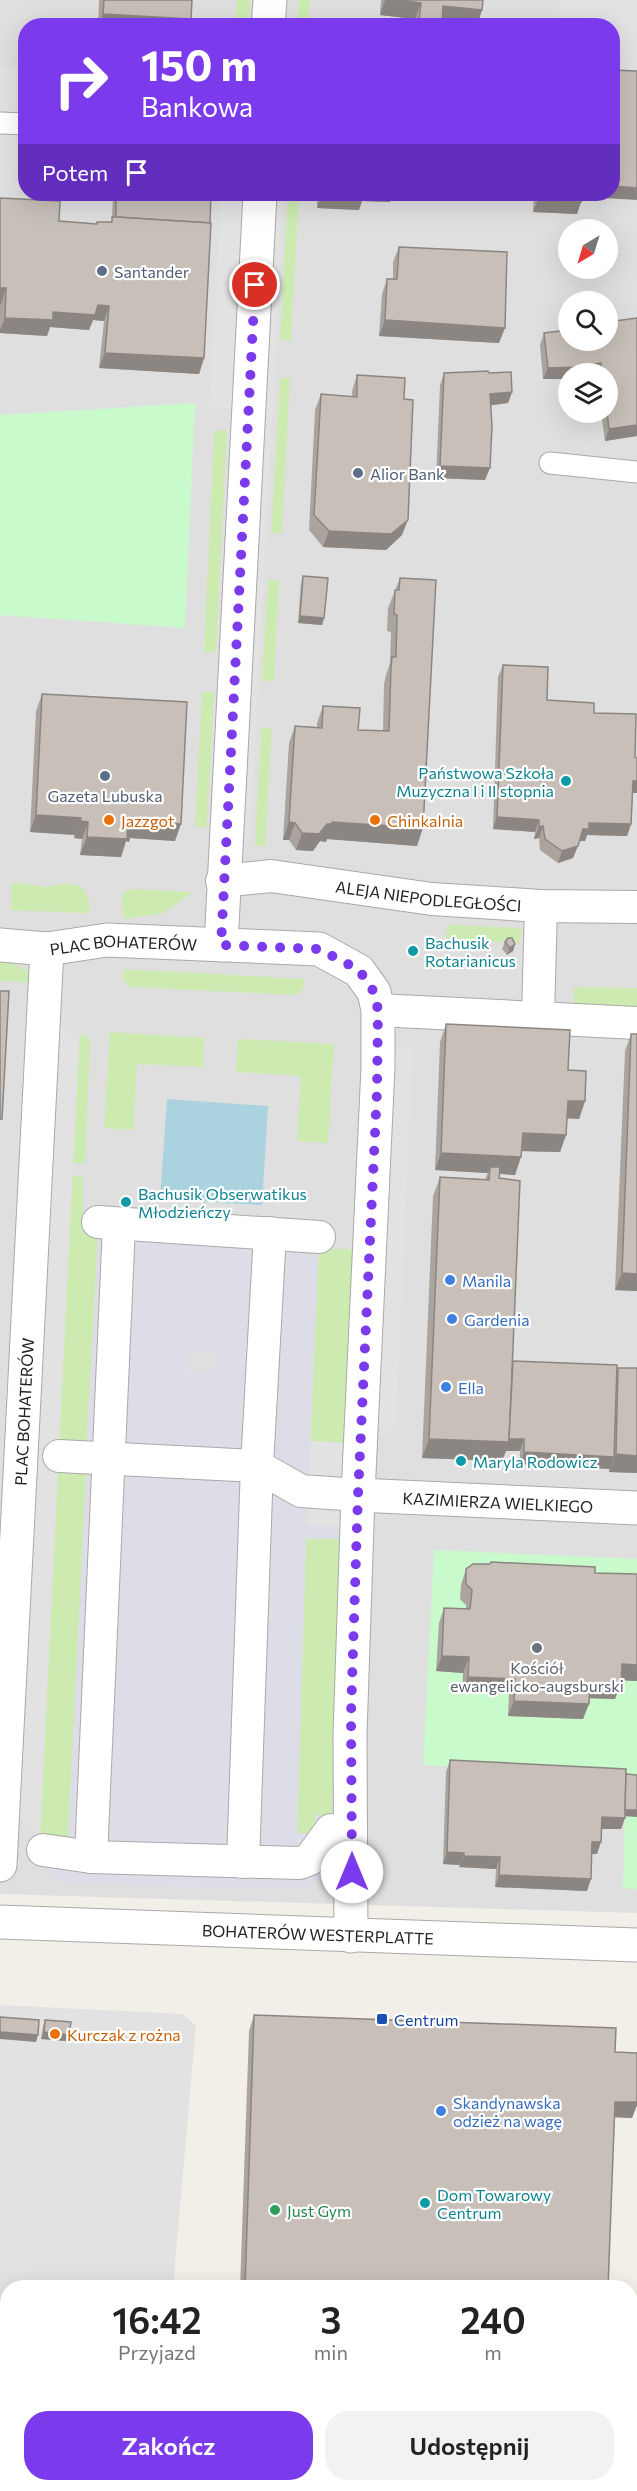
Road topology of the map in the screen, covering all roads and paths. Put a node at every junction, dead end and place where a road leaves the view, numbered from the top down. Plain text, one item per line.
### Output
1 (270, 0) edge
2 (269, 18) edge
3 (0, 123) edge
4 (18, 124) edge
5 (260, 201) edge
6 (550, 463) dead end
7 (637, 472) edge
8 (222, 881) junction
9 (541, 906) junction
10 (637, 907) edge
11 (0, 945) edge
12 (221, 945) junction
13 (46, 949) junction
14 (378, 1010) junction
15 (537, 1018) junction
16 (637, 1023) edge
17 (270, 1233) junction
18 (319, 1237) dead end
19 (59, 1456) dead end
20 (108, 1458) junction
21 (257, 1466) junction
22 (10, 1483) edge
23 (358, 1495) junction
24 (637, 1508) edge
25 (331, 1830) dead end
26 (43, 1850) dead end
27 (91, 1857) junction
28 (243, 1862) junction
29 (0, 1865) edge
30 (0, 1922) edge
31 (351, 1936) junction
32 (637, 1945) edge

1 - 2 street
3 - 4 lane
5 - 8 street
6 - 7 lane
8 - 9 street, ALEJA NIEPODLEGŁOŚCI
8 - 12 street
9 - 10 street, ALEJA NIEPODLEGŁOŚCI
9 - 15 street
11 - 13 street
12 - 13 street, PLAC BOHATERÓW
12 - 14 street, PLAC BOHATERÓW
13 - 22 street, PLAC BOHATERÓW
14 - 15 street
14 - 23 street, PLAC BOHATERÓW
15 - 16 street
17 - 18 street
17 - 20 street
17 - 21 street
19 - 20 street
20 - 21 street
20 - 27 street
21 - 23 street
21 - 28 street
22 - 29 street, PLAC BOHATERÓW
23 - 24 street, KAZIMIERZA WIELKIEGO
23 - 31 street, PLAC BOHATERÓW
25 - 28 street
26 - 27 street
27 - 28 street
30 - 31 street, BOHATERÓW WESTERPLATTE
31 - 32 street, BOHATERÓW WESTERPLATTE

